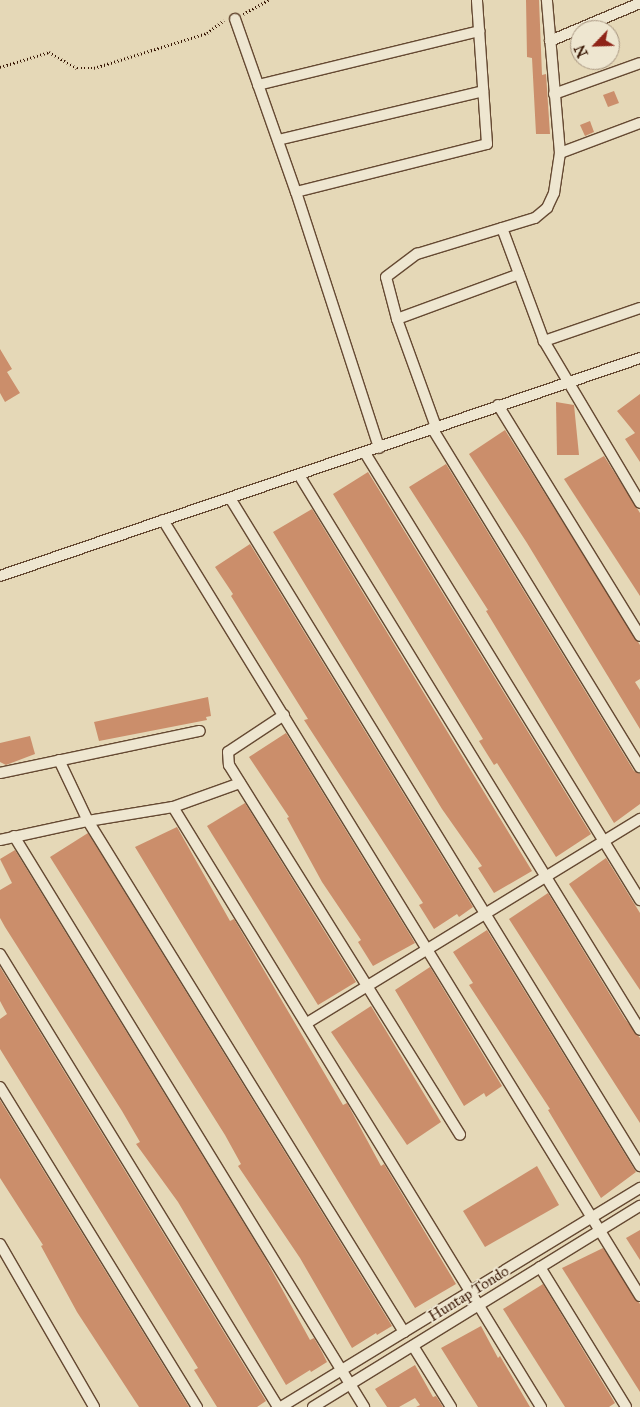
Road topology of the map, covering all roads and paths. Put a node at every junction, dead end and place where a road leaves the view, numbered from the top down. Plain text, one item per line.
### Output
1 (268, 0) edge
2 (477, 0) edge
3 (547, 0) edge
4 (640, 3) edge
5 (235, 19) junction
6 (479, 31) junction
7 (550, 41) junction
8 (640, 63) edge
9 (0, 67) edge
10 (258, 85) junction
11 (483, 91) junction
12 (554, 94) junction
13 (640, 123) edge
14 (278, 140) junction
15 (560, 153) junction
16 (296, 192) junction
17 (502, 228) junction
18 (519, 274) junction
19 (640, 308) edge
20 (397, 319) junction
21 (544, 341) junction
22 (637, 359) edge
23 (640, 370) edge
24 (565, 382) junction
25 (498, 405) junction
26 (434, 427) junction
27 (379, 448) junction
28 (366, 453) junction
29 (299, 475) junction
30 (230, 498) junction
31 (640, 503) edge
32 (163, 520) junction
33 (0, 576) edge
34 (640, 636) edge
35 (284, 715) junction
36 (200, 731) dead end
37 (59, 760) junction
38 (640, 768) edge
39 (0, 773) edge
40 (240, 782) junction
41 (174, 807) junction
42 (640, 819) edge
43 (88, 821) junction
44 (14, 836) junction
45 (0, 840) edge
46 (604, 841) junction
47 (546, 877) junction
48 (640, 900) edge
49 (486, 914) junction
50 (428, 950) junction
51 (0, 954) edge
52 (368, 986) junction
53 (307, 1024) junction
54 (640, 1030) edge
55 (0, 1087) edge
56 (460, 1135) dead end
57 (640, 1166) edge
58 (640, 1188) edge
59 (640, 1206) edge
60 (592, 1217) junction
61 (600, 1231) junction
62 (0, 1244) edge
63 (540, 1267) junction
64 (470, 1291) junction
65 (640, 1296) edge
66 (479, 1305) junction
67 (404, 1332) junction
68 (413, 1346) junction
69 (342, 1370) junction
70 (350, 1384) junction
71 (94, 1407) edge
72 (197, 1407) edge
73 (279, 1407) edge
74 (313, 1407) edge
75 (364, 1407) edge
76 (451, 1407) edge
77 (541, 1407) edge
78 (626, 1407) edge

1 - 5 path
2 - 6 street
3 - 7 street
4 - 7 street
5 - 9 path
5 - 10 street
6 - 10 street
6 - 11 street
7 - 12 street
8 - 12 street
10 - 14 street
11 - 14 street
11 - 16 street
12 - 15 street
13 - 15 street
14 - 16 street
15 - 17 street
16 - 27 street
17 - 18 street
17 - 20 street
18 - 20 street
18 - 21 street
19 - 21 street
20 - 26 street
21 - 24 street
22 - 23 street
22 - 24 street
24 - 25 street
24 - 31 street
25 - 26 street
25 - 34 street
26 - 27 street
26 - 38 street
27 - 28 street
28 - 29 street
28 - 46 street
29 - 30 street
29 - 47 street
30 - 32 street
30 - 49 street
32 - 33 street
32 - 35 street
35 - 40 street
35 - 50 street
36 - 37 street
37 - 39 street
37 - 43 street
40 - 41 street
40 - 52 street
41 - 43 street
41 - 53 street
42 - 46 street
43 - 44 street
43 - 67 street
44 - 45 street
44 - 69 street
46 - 47 street
46 - 48 street
47 - 49 street
47 - 54 street
49 - 50 street
49 - 57 street
50 - 52 street
50 - 60 street
51 - 73 street
52 - 53 street
52 - 56 street
53 - 64 street
55 - 72 street
58 - 60 street
59 - 61 street, Huntap Tondo
60 - 61 street
60 - 64 street
61 - 63 street, Huntap Tondo
61 - 65 street
62 - 71 street
63 - 66 street, Huntap Tondo
63 - 78 street
64 - 66 street
64 - 67 street
66 - 68 street, Huntap Tondo
66 - 77 street
67 - 69 street
68 - 70 street, Huntap Tondo
68 - 76 street
69 - 70 street
69 - 73 street
70 - 74 street, Huntap Tondo
70 - 75 street

